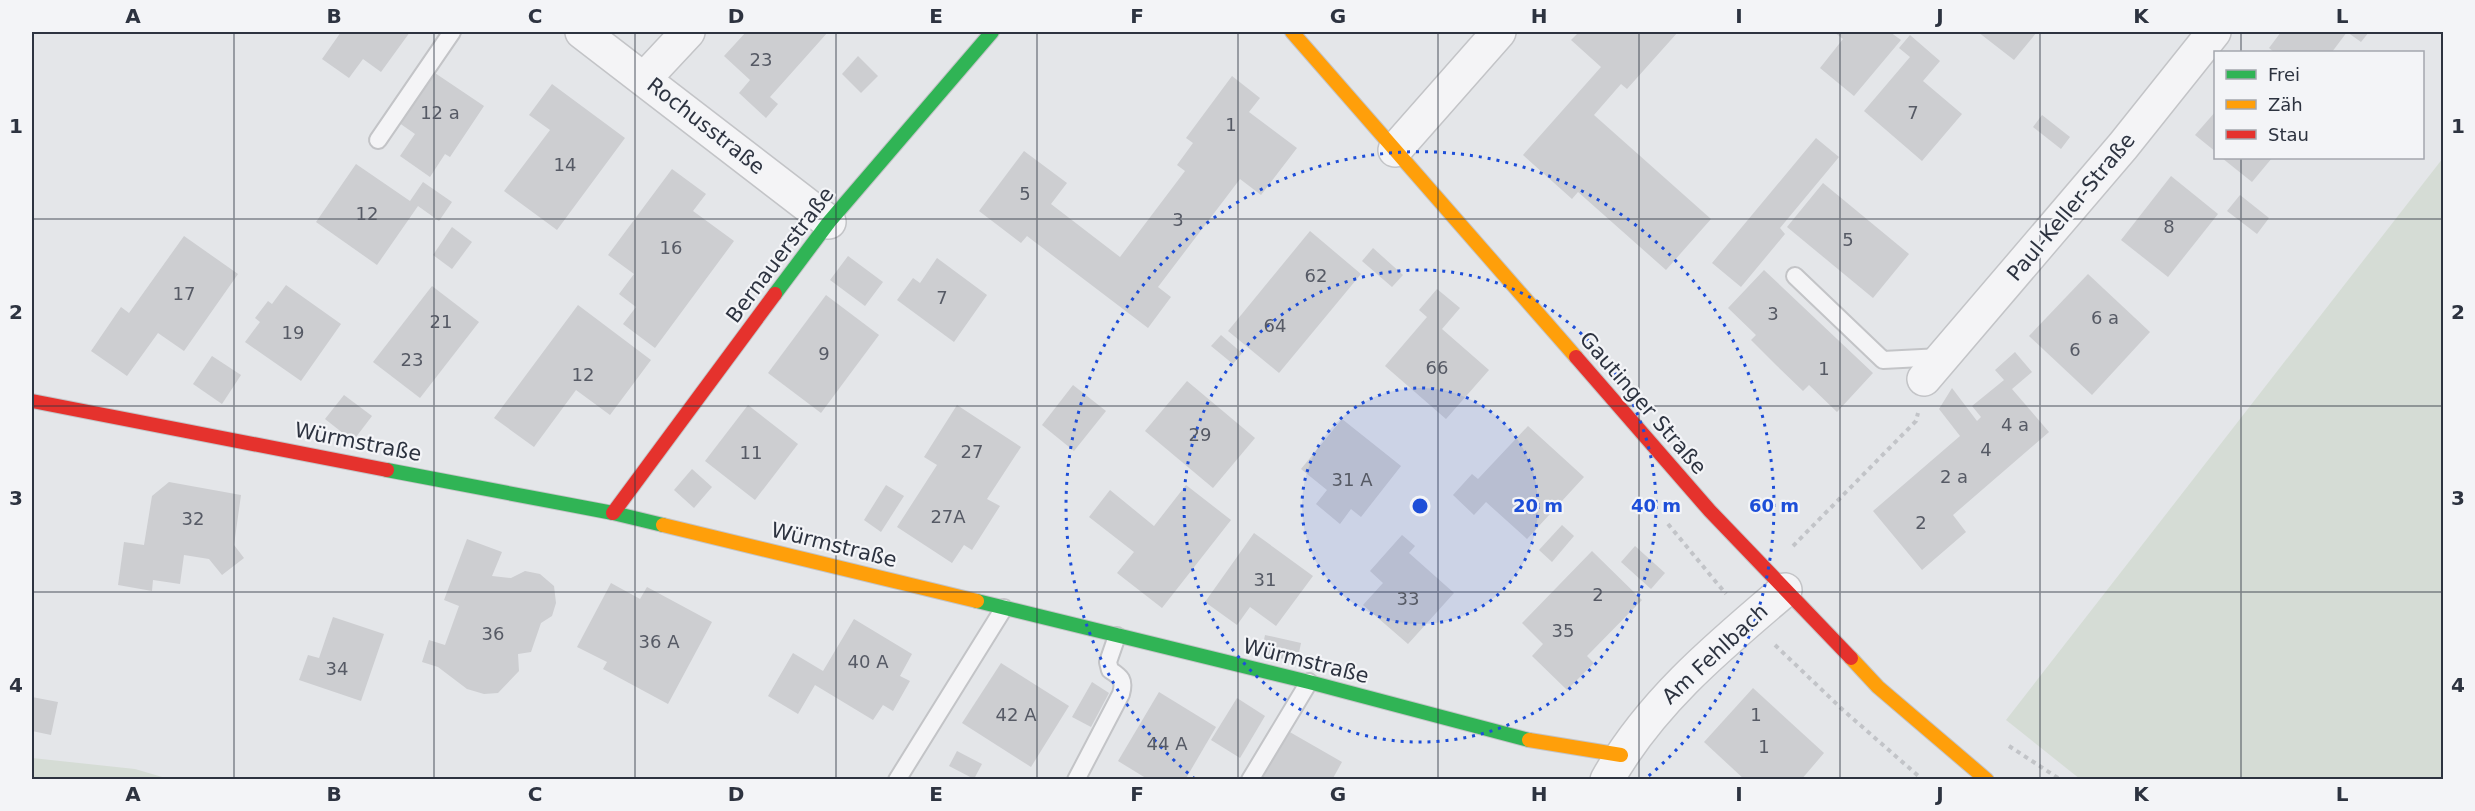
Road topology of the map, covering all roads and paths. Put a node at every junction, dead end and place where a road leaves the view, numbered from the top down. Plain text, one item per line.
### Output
1 (452, 32) edge
2 (582, 32) edge
3 (688, 32) edge
4 (992, 32) edge
5 (1292, 32) edge
6 (1499, 32) edge
7 (2214, 32) edge
8 (645, 78) junction
9 (378, 140) dead end
10 (1395, 150) junction
11 (829, 222) junction
12 (1796, 276) dead end
13 (1934, 368) junction
14 (32, 401) edge
15 (613, 513) junction
16 (1681, 539) dead end
17 (1789, 551) dead end
18 (1785, 590) junction
19 (1004, 608) junction
20 (1749, 621) junction
21 (1117, 636) junction
22 (1309, 682) junction
23 (1614, 767) edge
24 (897, 780) edge
25 (1076, 780) edge
26 (1250, 780) edge
27 (1923, 780) edge
28 (1987, 780) edge

1 - 9 lane
2 - 8 street, Rochusstraße
3 - 8 street
4 - 11 street, Bernauerstraße
5 - 10 street, Gautinger Straße
6 - 10 street
7 - 13 street, Paul-Keller-Straße
8 - 11 street, Rochusstraße
10 - 18 street, Gautinger Straße
11 - 15 street, Bernauerstraße
12 - 13 lane
13 - 17 path
14 - 15 street, Würmstraße
15 - 19 street, Würmstraße
16 - 20 path
18 - 20 street, Am Fehlbach
18 - 28 street, Gautinger Straße
19 - 21 street, Würmstraße
19 - 24 lane
20 - 23 street, Am Fehlbach
20 - 27 path
21 - 22 street, Würmstraße
21 - 25 lane
22 - 23 street, Würmstraße
22 - 26 lane

